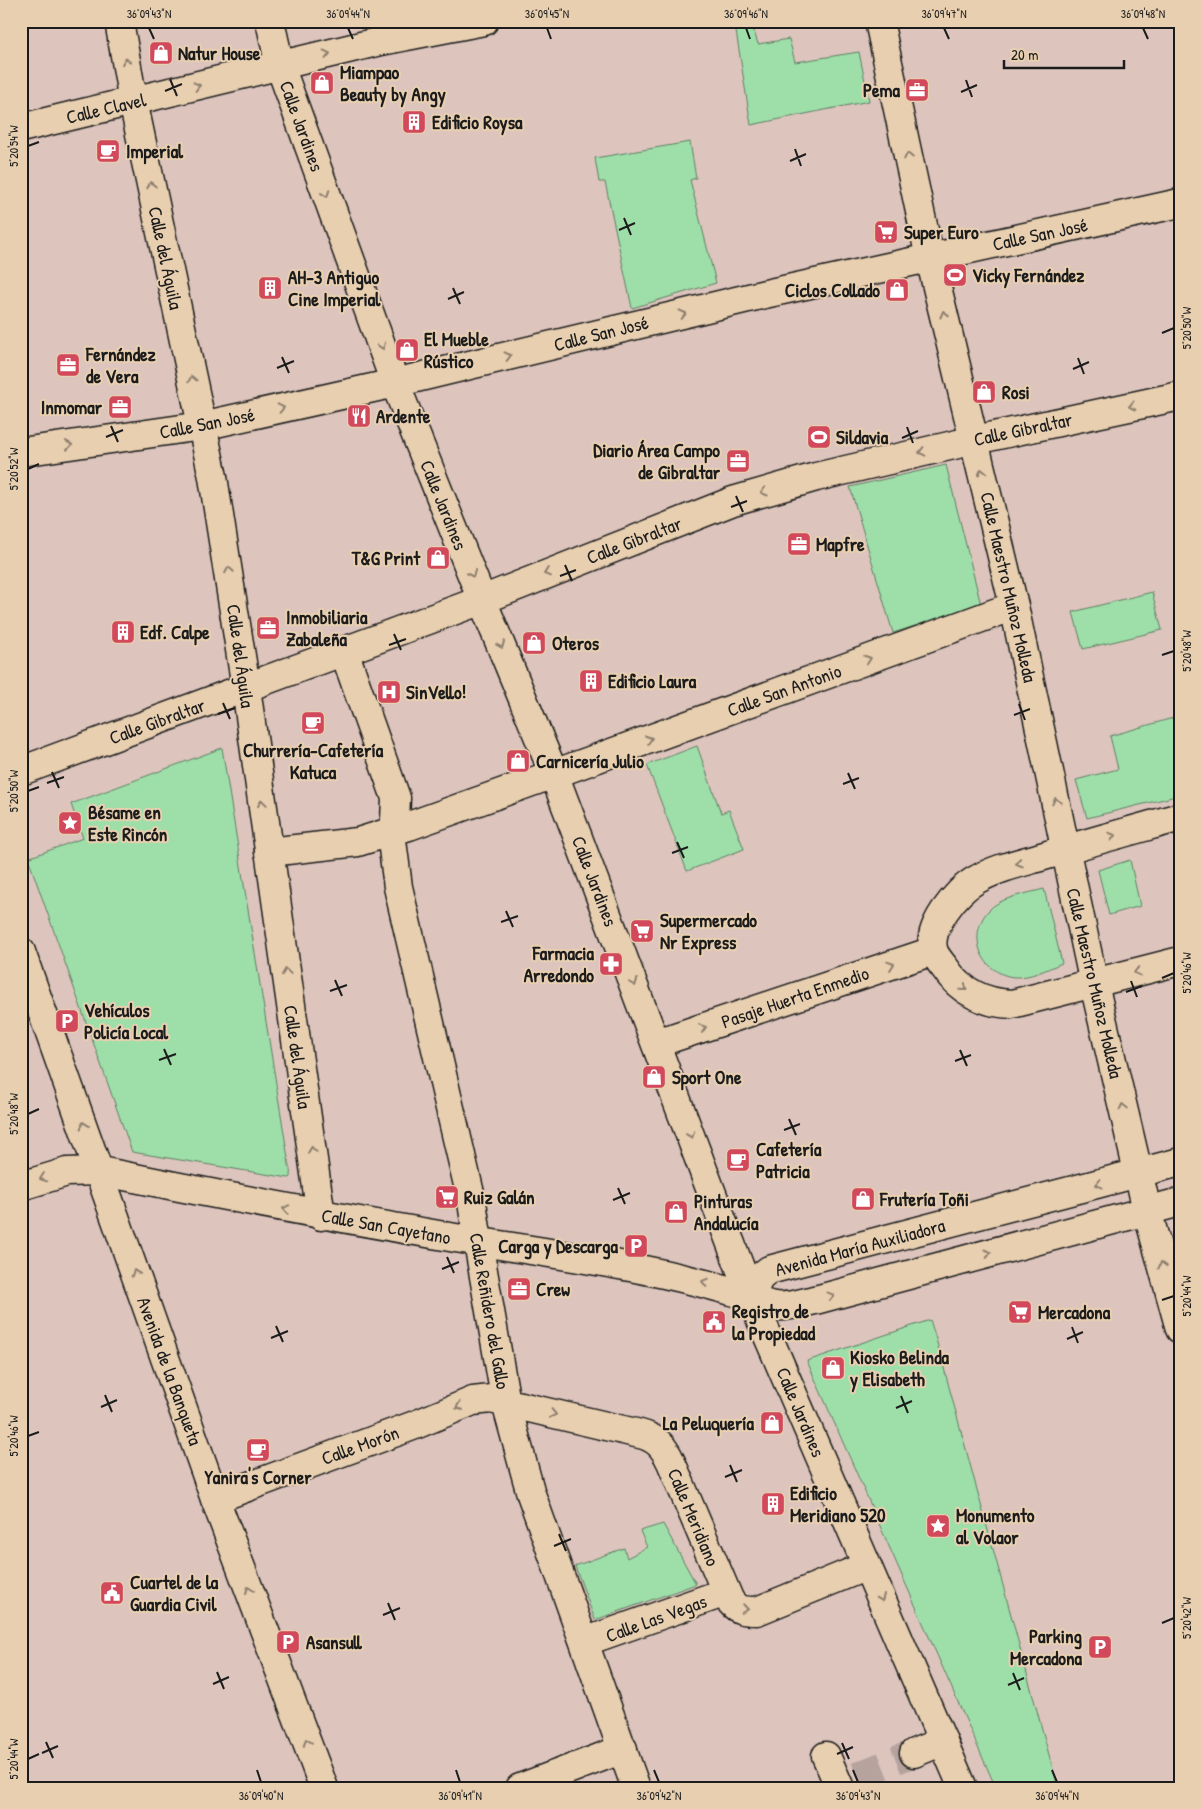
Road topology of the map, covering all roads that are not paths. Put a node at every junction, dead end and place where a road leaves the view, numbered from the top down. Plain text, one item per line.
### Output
1 (119, 21) edge
2 (270, 21) edge
3 (484, 21) edge
4 (879, 21) edge
5 (280, 66) junction
6 (133, 101) junction
7 (21, 128) edge
8 (1180, 203) edge
9 (930, 258) junction
10 (396, 383) junction
11 (1180, 396) edge
12 (202, 426) junction
13 (974, 440) junction
14 (21, 452) edge
15 (482, 600) junction
16 (1014, 606) junction
17 (344, 651) junction
18 (246, 688) junction
19 (21, 771) edge
20 (554, 774) junction
21 (1180, 817) edge
22 (390, 833) junction
23 (1066, 849) junction
24 (269, 852) junction
25 (933, 951) junction
26 (21, 952) edge
27 (1180, 961) edge
28 (1094, 984) junction
29 (657, 1043) junction
30 (1180, 1162) edge
31 (100, 1171) junction
32 (1139, 1174) junction
33 (21, 1186) edge
34 (1180, 1202) edge
35 (1147, 1210) junction
36 (321, 1216) junction
37 (478, 1242) junction
38 (751, 1297) junction
39 (1180, 1329) edge
40 (506, 1403) junction
41 (215, 1499) junction
42 (867, 1566) junction
43 (726, 1592) junction
44 (584, 1642) junction
45 (943, 1741) junction
46 (623, 1750) junction
47 (914, 1753) tunnel mouth
48 (826, 1756) dead end
49 (845, 1782) edge
50 (324, 1788) edge
51 (520, 1788) edge
52 (636, 1788) edge
53 (963, 1788) edge

6 -> 1 street, Calle del Águila
2 - 5 street, Calle Jardines
5 -> 3 street, Calle Clavel
9 -> 4 street, Calle Maestro Muñoz Molleda
6 -> 5 street, Calle Clavel
5 -> 10 street, Calle Jardines
6 - 7 street, Calle Clavel
12 -> 6 street, Calle del Águila
8 - 9 street, Calle San José
10 -> 9 street, Calle San José
13 -> 9 street, Calle Maestro Muñoz Molleda
12 -> 10 street, Calle San José
10 -> 15 street, Calle Jardines
11 -> 13 street, Calle Gibraltar
14 -> 12 street, Calle San José
18 -> 12 street, Calle del Águila
13 -> 15 street, Calle Gibraltar
16 -> 13 street, Calle Maestro Muñoz Molleda
15 - 17 street, Calle Gibraltar
15 -> 20 street, Calle Jardines
20 -> 16 street, Calle San Antonio
23 -> 16 street, Calle Maestro Muñoz Molleda
17 - 18 street, Calle Gibraltar
17 - 22 street, Calle Reñidero del Gallo
18 - 19 street, Calle Gibraltar
24 -> 18 street, Calle del Águila
20 - 22 street, Calle San Antonio
20 -> 29 street, Calle Jardines
23 -> 21 street
22 - 24 street, Calle San Antonio
22 - 37 street, Calle Reñidero del Gallo
23 -> 25 street
23 - 28 street, Calle Maestro Muñoz Molleda
36 -> 24 street, Calle del Águila
25 -> 28 street
29 -> 25 street, Pasaje Huerta Enmedio
31 -> 26 street, Avenida de la Banqueta
27 -> 28 street
32 -> 28 street, Calle Maestro Muñoz Molleda
29 -> 38 street, Calle Jardines
30 - 32 street, Avenida María Auxiliadora
31 -> 33 street, Calle San Cayetano
36 -> 31 street, Calle San Cayetano
41 -> 31 street, Avenida de la Banqueta
32 - 35 street, Calle Maestro Muñoz Molleda
32 -> 38 street, Avenida María Auxiliadora
34 - 35 street, Avenida María Auxiliadora
38 -> 35 street, Avenida María Auxiliadora
39 -> 35 street, Calle Maestro Muñoz Molleda
36 - 37 street, Calle San Cayetano
38 -> 37 street, Calle San Cayetano
37 - 40 street, Calle Reñidero del Gallo
38 - 42 street, Calle Jardines
40 -> 41 street, Calle Morón
40 -> 43 street, Calle Meridiano
40 - 44 street, Calle Reñidero del Gallo
50 -> 41 street, Avenida de la Banqueta
43 -> 42 street, Calle Meridiano
42 -> 45 street, Calle Jardines
43 - 44 street, Calle Las Vegas
44 - 46 street, Calle Reñidero del Gallo
45 - 47 street
45 - 53 street, Calle Jardines
46 - 51 street
46 - 52 street, Calle Reñidero del Gallo
48 - 49 street

